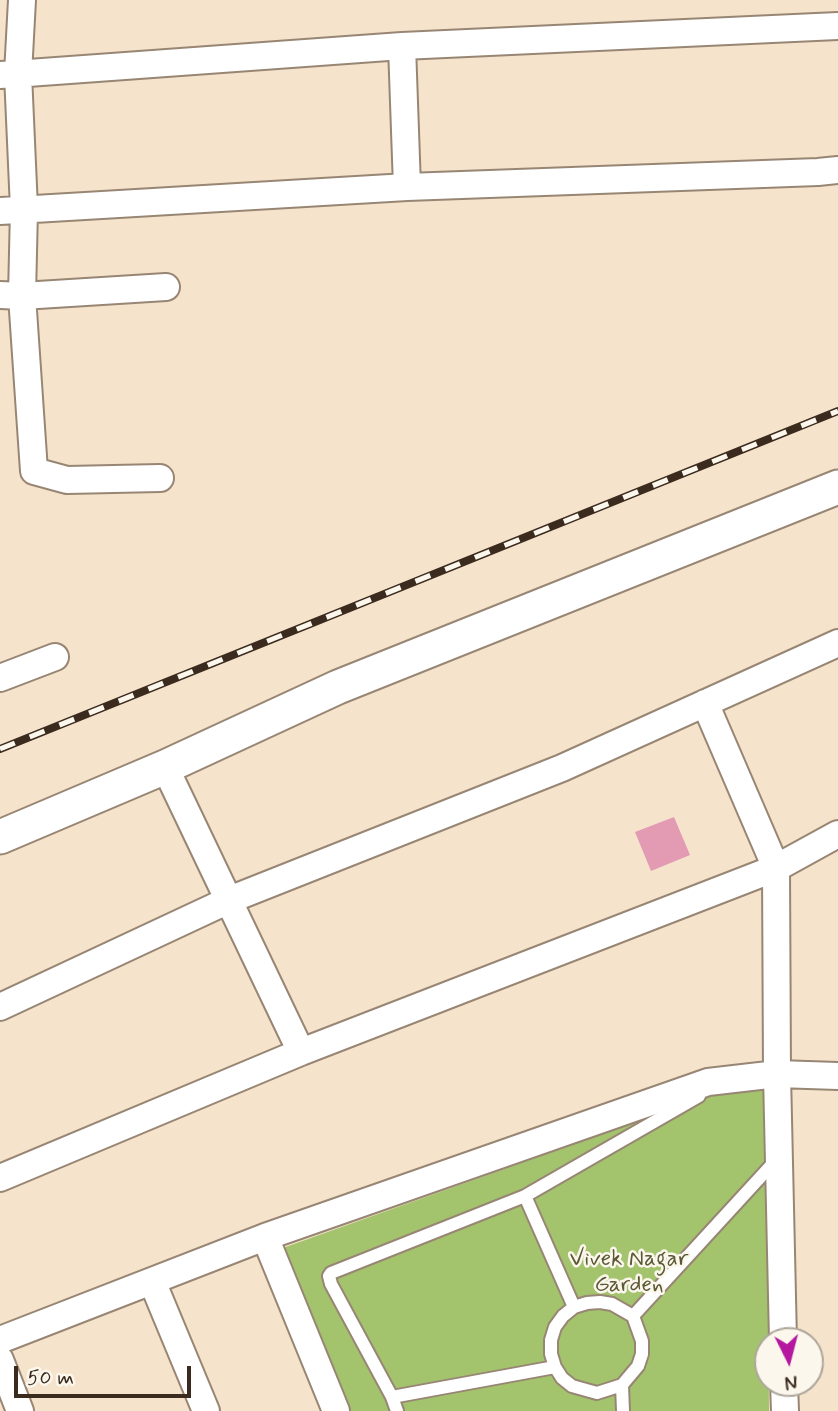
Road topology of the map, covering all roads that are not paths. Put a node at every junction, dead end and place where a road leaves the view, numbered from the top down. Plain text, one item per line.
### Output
1 (22, 0) edge
2 (838, 26) edge
3 (402, 46) junction
4 (9, 75) edge
5 (838, 170) edge
6 (407, 187) junction
7 (12, 210) edge
8 (166, 287) dead end
9 (11, 296) edge
10 (160, 478) dead end
11 (838, 488) edge
12 (838, 643) edge
13 (55, 657) dead end
14 (0, 678) edge
15 (705, 703) junction
16 (165, 767) junction
17 (838, 834) edge
18 (0, 837) edge
19 (776, 868) junction
20 (229, 900) junction
21 (0, 1006) edge
22 (301, 1052) junction
23 (777, 1074) junction
24 (838, 1076) edge
25 (728, 1080) junction
26 (779, 1158) junction
27 (0, 1178) edge
28 (525, 1196) junction
29 (265, 1237) junction
30 (152, 1281) junction
31 (574, 1307) junction
32 (633, 1316) junction
33 (783, 1327) edge
34 (0, 1340) edge
35 (0, 1360) edge
36 (555, 1367) junction
37 (622, 1385) junction
38 (392, 1397) junction
39 (20, 1411) edge
40 (206, 1411) edge
41 (336, 1411) edge
42 (397, 1411) edge
43 (623, 1411) edge

1 - 4 street
2 - 3 street
3 - 4 street
3 - 6 street
4 - 7 street
5 - 6 street
6 - 7 street
7 - 9 street
8 - 9 street
9 - 10 street
11 - 16 street
12 - 15 street
13 - 14 street
15 - 19 street
15 - 20 street
16 - 18 street
16 - 20 street
17 - 19 street
19 - 22 street
19 - 23 street
20 - 21 street
20 - 22 street
22 - 27 street
23 - 24 street
23 - 25 street
23 - 26 street
25 - 28 lane
25 - 29 street
26 - 32 lane
26 - 33 street
28 - 31 lane
28 - 38 lane
29 - 30 street
29 - 41 street
30 - 34 street
30 - 40 street
31 - 32 lane
31 - 36 lane
32 - 37 lane
35 - 39 street
36 - 37 lane
36 - 38 lane
37 - 43 lane
38 - 42 lane

